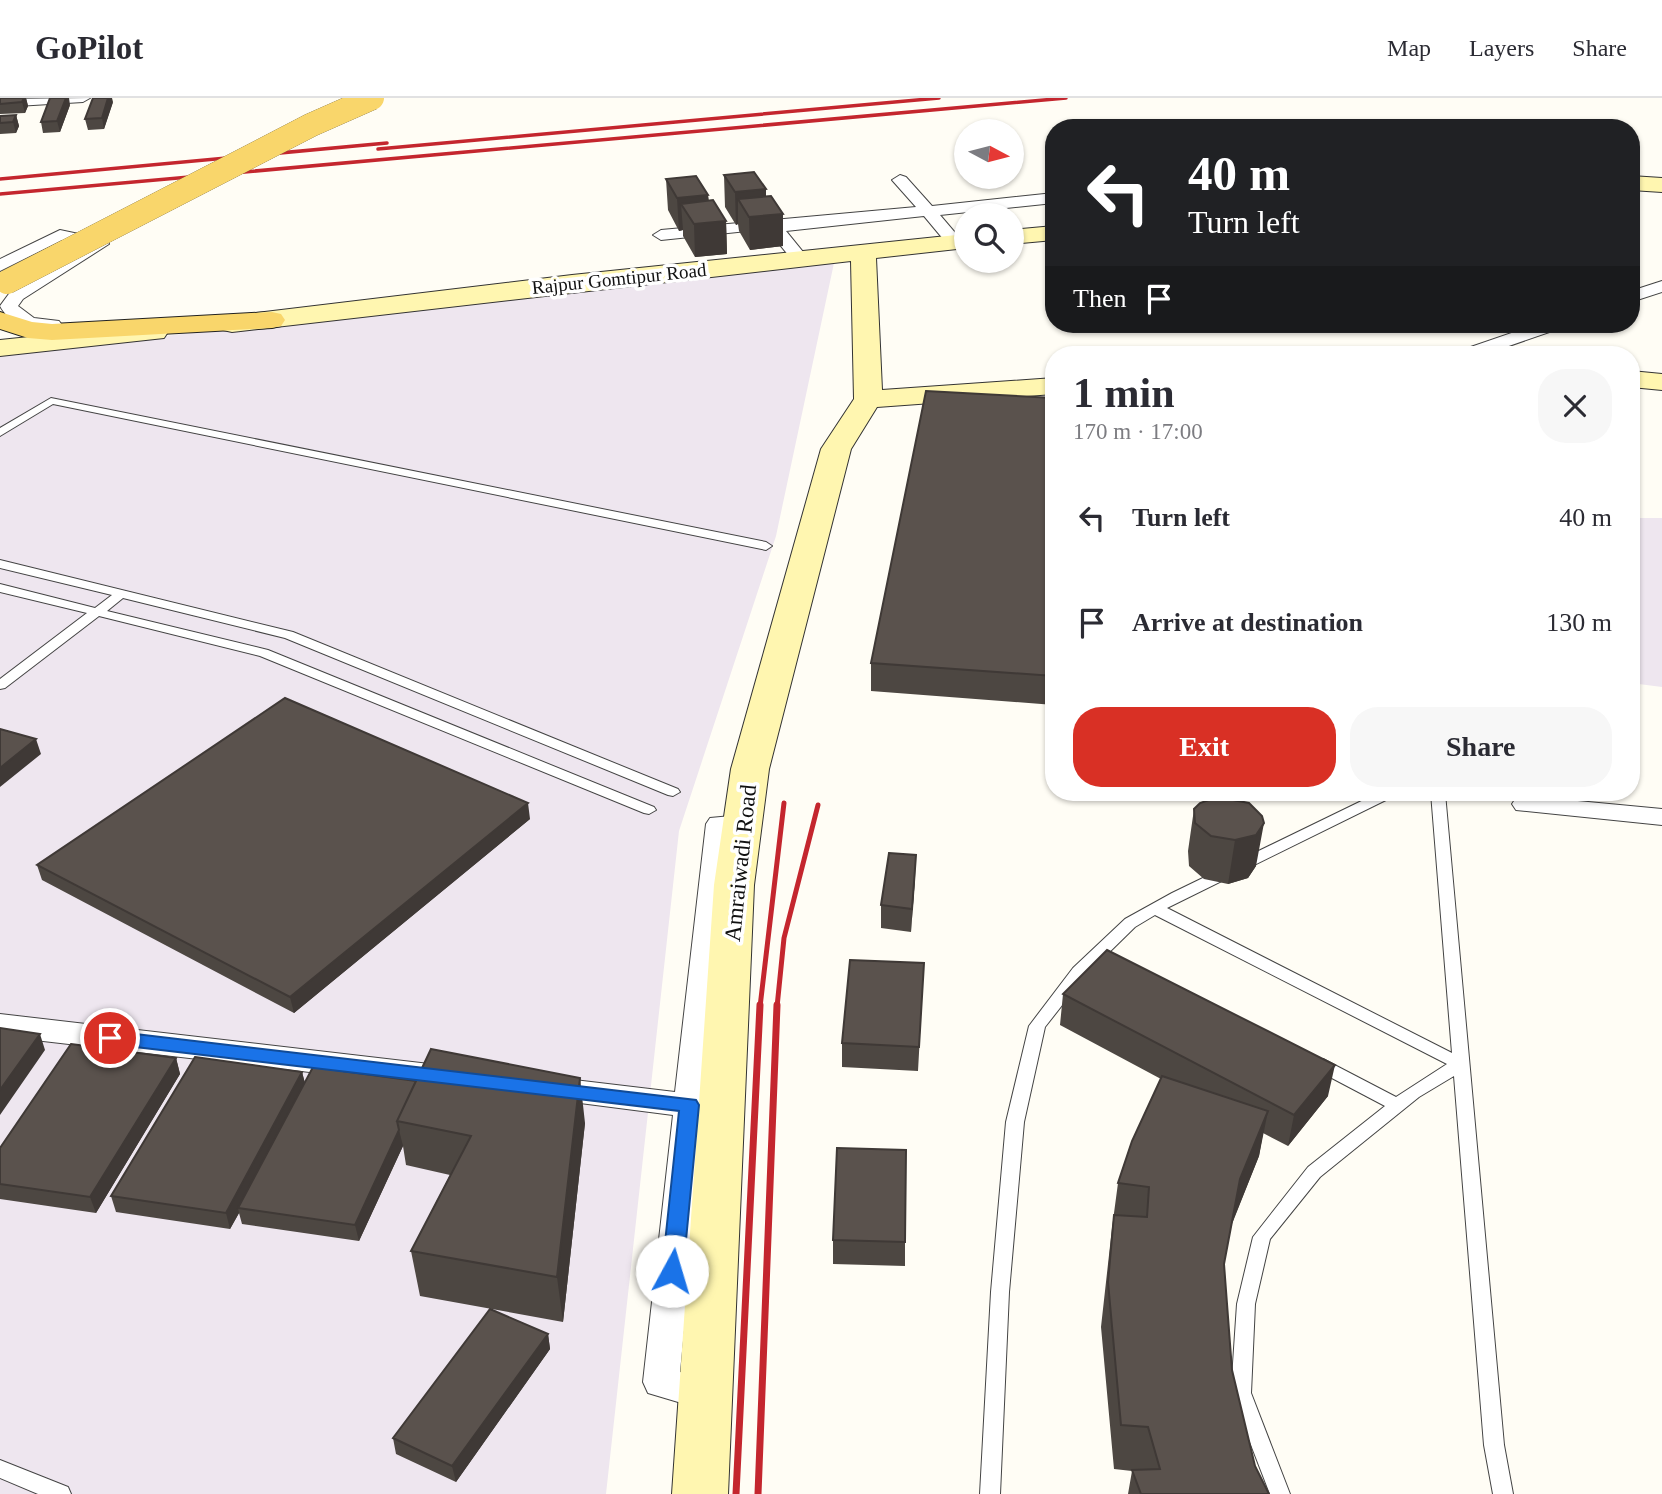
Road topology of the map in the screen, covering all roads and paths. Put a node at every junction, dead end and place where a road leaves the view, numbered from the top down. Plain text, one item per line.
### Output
1 (83, 98) edge
2 (341, 98) edge
3 (372, 98) edge
4 (0, 103) edge
5 (900, 180) dead end
6 (1640, 184) edge
7 (1662, 185) edge
8 (1045, 199) edge
9 (760, 206) edge
10 (927, 211) junction
11 (773, 225) junction
12 (1045, 234) edge
13 (661, 235) dead end
14 (954, 236) edge
15 (1024, 236) edge
16 (954, 243) edge
17 (863, 251) junction
18 (800, 258) junction
19 (1, 280) edge
20 (1662, 286) edge
21 (1640, 294) edge
22 (0, 320) edge
23 (272, 320) junction
24 (1529, 333) edge
25 (1492, 346) edge
26 (0, 348) edge
27 (1640, 380) edge
28 (1662, 382) edge
29 (1045, 387) edge
30 (868, 399) junction
31 (0, 433) edge
32 (766, 546) dead end
33 (0, 564) edge
34 (0, 588) edge
35 (122, 593) junction
36 (98, 611) junction
37 (0, 685) edge
38 (643, 780) junction
39 (673, 792) dead end
40 (619, 798) junction
41 (1373, 801) edge
42 (1439, 801) edge
43 (1525, 804) dead end
44 (649, 810) dead end
45 (1662, 817) edge
46 (742, 822) junction
47 (1156, 909) junction
48 (0, 1025) edge
49 (1300, 1054) edge
50 (1461, 1064) junction
51 (483, 1081) edge
52 (524, 1086) edge
53 (689, 1105) junction
54 (1398, 1106) junction
55 (705, 1394) junction
56 (0, 1469) edge
57 (61, 1494) edge
58 (700, 1494) edge
59 (990, 1494) edge
60 (1280, 1494) edge
61 (1503, 1494) edge

1 - 4 street
2 - 19 main road
3 - 19 main road, bridge
5 - 10 street
6 - 7 main road
8 - 10 street
9 - 11 street
10 - 11 street
10 - 14 street
11 - 13 street
11 - 18 street
12 - 15 main road
16 - 17 main road, Rajpur Gomtipur Road
17 - 18 main road, Rajpur Gomtipur Road
17 - 30 main road
18 - 23 main road, Rajpur Gomtipur Road
19 - 23 street
20 - 21 street
22 - 23 main road
23 - 26 main road, Rajpur Gomtipur Road
24 - 25 street
27 - 28 main road
29 - 30 main road
30 - 46 main road, Amraiwadi Road
31 - 32 lane
33 - 35 lane
34 - 36 lane
35 - 36 lane
35 - 38 lane
36 - 37 lane
36 - 40 lane
38 - 39 lane
38 - 40 lane
40 - 44 lane
41 - 47 lane
42 - 50 lane
43 - 45 street
46 - 53 street
46 - 55 main road, Amraiwadi Road
47 - 50 lane
47 - 59 lane
48 - 51 street
49 - 54 lane
50 - 54 lane
50 - 61 lane
52 - 53 street
53 - 55 street
54 - 60 lane
55 - 58 main road, Amraiwadi Road
56 - 57 lane

